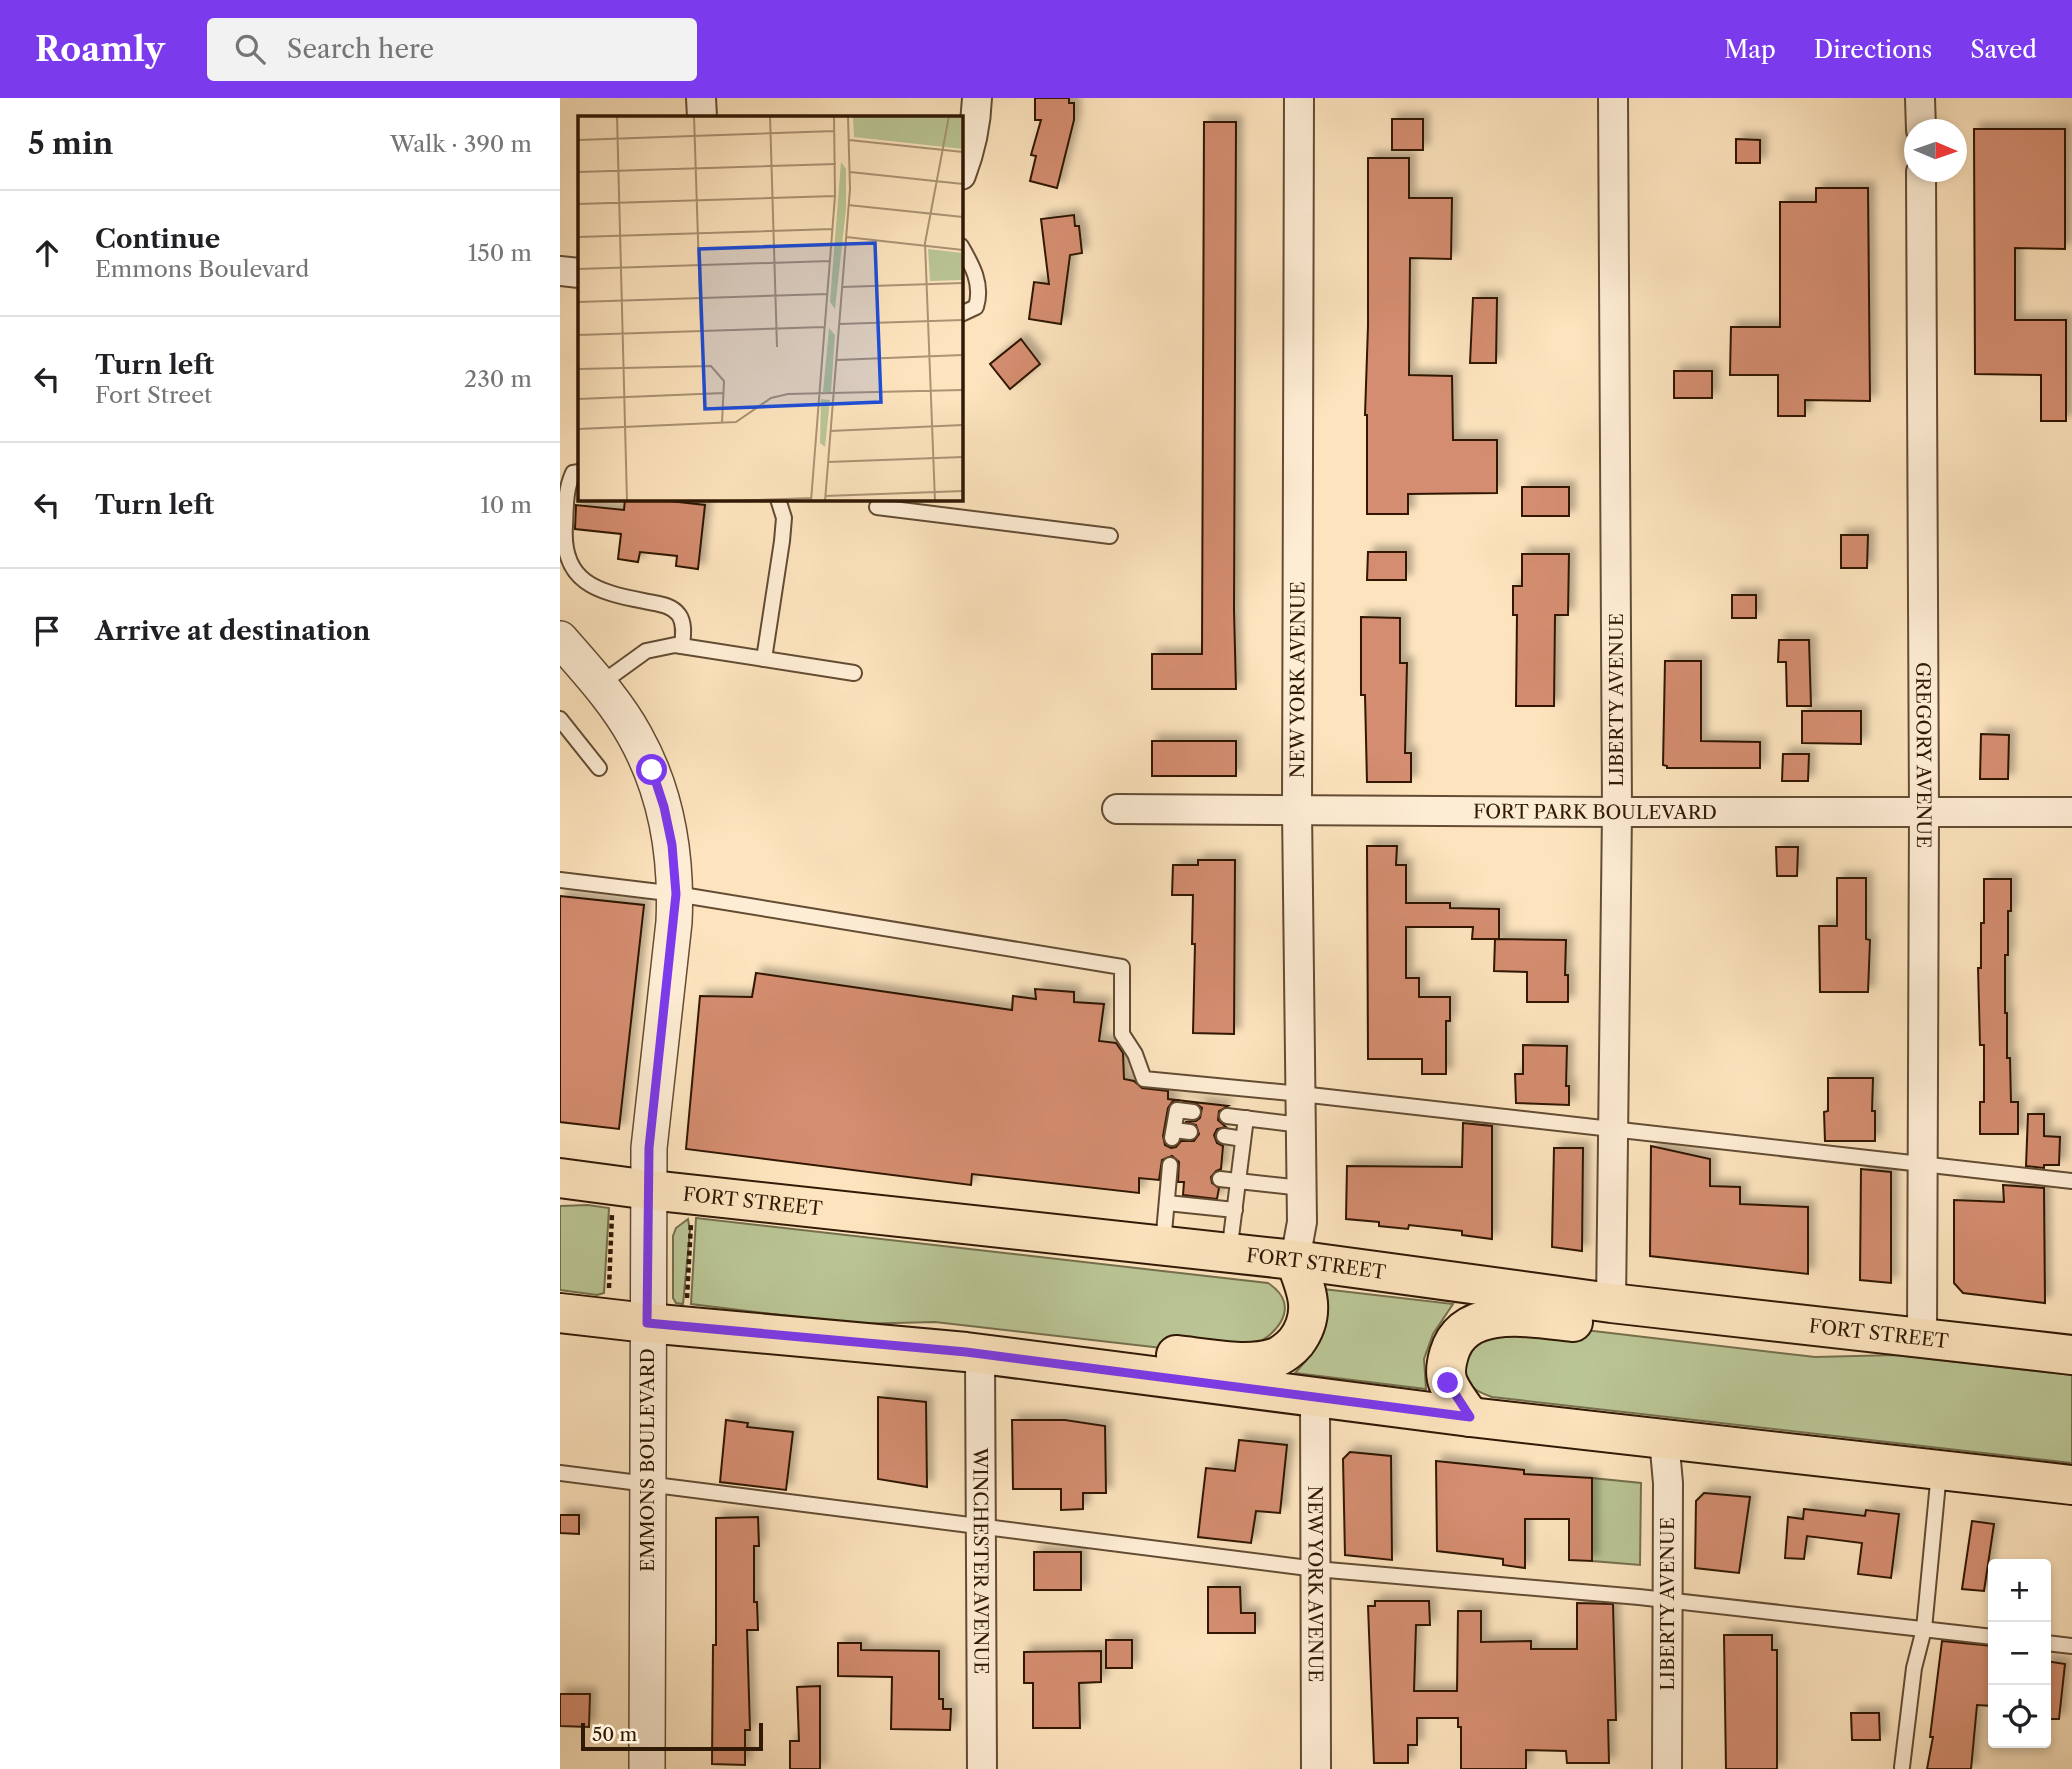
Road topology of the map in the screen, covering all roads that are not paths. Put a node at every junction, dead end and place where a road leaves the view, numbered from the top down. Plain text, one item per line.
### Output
1 (701, 98) edge
2 (977, 98) edge
3 (1299, 98) edge
4 (1613, 98) edge
5 (1920, 98) edge
6 (702, 116) edge
7 (1921, 119) edge
8 (962, 173) edge
9 (1921, 182) edge
10 (962, 248) edge
11 (560, 271) edge
12 (578, 273) edge
13 (962, 314) edge
14 (578, 472) edge
15 (778, 500) edge
16 (877, 507) dead end
17 (1110, 536) dead end
18 (560, 639) edge
19 (682, 646) junction
20 (764, 659) junction
21 (853, 673) dead end
22 (598, 686) junction
23 (560, 719) edge
24 (599, 768) dead end
25 (1117, 808) dead end
26 (1297, 810) junction
27 (2072, 811) edge
28 (1617, 812) junction
29 (1924, 813) junction
30 (560, 880) edge
31 (676, 894) junction
32 (1301, 1094) junction
33 (1193, 1112) dead end
34 (1227, 1116) dead end
35 (1246, 1118) junction
36 (1301, 1125) junction
37 (1614, 1130) junction
38 (1191, 1132) dead end
39 (1224, 1136) dead end
40 (1243, 1139) junction
41 (1923, 1163) junction
42 (1185, 1175) dead end
43 (560, 1178) edge
44 (1220, 1179) dead end
45 (1238, 1181) junction
46 (2072, 1181) edge
47 (1302, 1188) junction
48 (650, 1190) junction
49 (1167, 1203) junction
50 (1235, 1210) junction
51 (1163, 1246) junction
52 (1229, 1253) junction
53 (1295, 1260) junction
54 (1611, 1303) junction
55 (560, 1313) edge
56 (647, 1323) junction
57 (1866, 1331) junction
58 (1922, 1337) junction
59 (973, 1353) junction
60 (2072, 1355) edge
61 (1315, 1398) junction
62 (1470, 1417) junction
63 (1664, 1439) junction
64 (1940, 1470) junction
65 (560, 1473) edge
66 (648, 1484) junction
67 (2072, 1485) edge
68 (982, 1526) junction
69 (1316, 1569) junction
70 (1667, 1601) junction
71 (1924, 1629) junction
72 (1988, 1636) edge
73 (2051, 1644) edge
74 (2072, 1646) edge
75 (1902, 1767) dead end
76 (647, 1769) edge
77 (982, 1769) edge
78 (1316, 1769) edge
79 (1667, 1769) edge

1 - 6 street
2 - 8 street
3 - 26 street, NEW YORK AVENUE
4 - 28 street, LIBERTY AVENUE
5 - 7 street
9 - 29 street, GREGORY AVENUE
10 - 13 lane
11 - 12 street
14 - 19 lane
15 - 20 lane
16 - 17 lane
18 - 22 street, EMMONS BOULEVARD
19 - 20 lane
19 - 22 lane
20 - 21 lane
22 - 31 street, EMMONS BOULEVARD
23 - 24 lane
25 - 26 street, FORT PARK BOULEVARD
26 - 28 street, FORT PARK BOULEVARD
26 - 32 street, NEW YORK AVENUE
27 - 29 street, FORT PARK BOULEVARD
28 - 29 street, FORT PARK BOULEVARD
28 - 37 street, LIBERTY AVENUE
29 - 41 street, GREGORY AVENUE
30 - 31 lane
31 - 32 lane
31 - 48 street, EMMONS BOULEVARD
32 - 36 street, NEW YORK AVENUE
32 - 37 lane
33 - 38 lane
34 - 35 lane
35 - 36 lane
35 - 40 lane
36 - 47 street, NEW YORK AVENUE
37 - 41 lane
37 - 54 street, LIBERTY AVENUE
39 - 40 lane
40 - 45 lane
41 - 46 lane
41 - 58 street, GREGORY AVENUE
42 - 49 lane
43 - 48 main road, FORT STREET
44 - 45 lane
45 - 47 lane
45 - 50 lane
47 - 53 street, NEW YORK AVENUE
48 - 51 main road, FORT STREET
48 - 56 street, EMMONS BOULEVARD
49 - 50 lane
49 - 51 lane
50 - 52 lane
51 - 52 main road, FORT STREET
52 - 53 main road, FORT STREET
53 - 54 main road, FORT STREET
53 - 59 main road
54 - 57 main road, FORT STREET
55 - 56 main road
56 - 59 main road
56 - 66 street, EMMONS BOULEVARD
57 - 58 main road, FORT STREET
57 - 62 main road
58 - 60 main road, FORT STREET
59 - 61 main road
59 - 68 street, WINCHESTER AVENUE
61 - 62 main road
61 - 69 street, NEW YORK AVENUE
62 - 63 main road
63 - 64 main road
63 - 70 street, LIBERTY AVENUE
64 - 67 main road
64 - 71 lane
65 - 66 lane
66 - 68 lane
66 - 76 street, EMMONS BOULEVARD
68 - 69 lane
68 - 77 street, WINCHESTER AVENUE
69 - 70 lane
69 - 78 street, NEW YORK AVENUE
70 - 71 lane
70 - 79 street, LIBERTY AVENUE
71 - 72 lane
71 - 75 lane
73 - 74 lane

